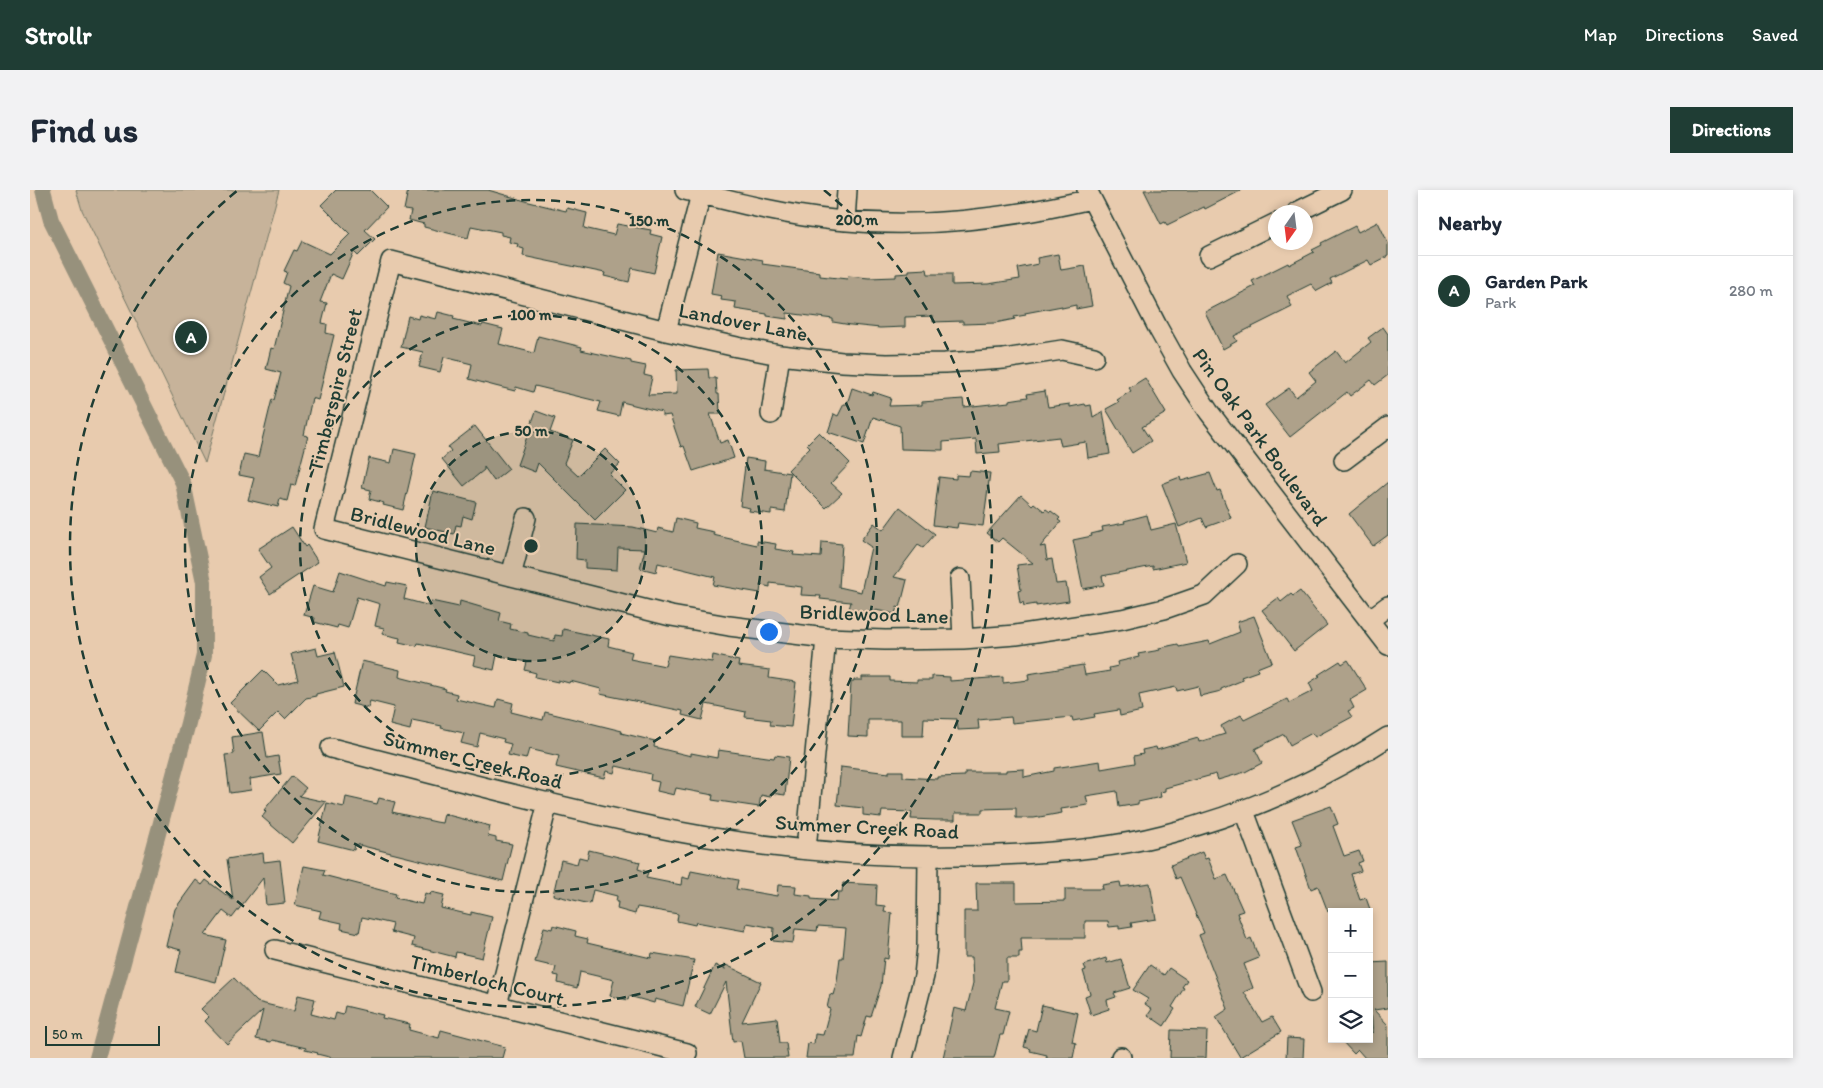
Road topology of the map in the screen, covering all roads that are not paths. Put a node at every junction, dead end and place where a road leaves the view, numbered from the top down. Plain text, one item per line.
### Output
1 (847, 190) edge
2 (1342, 190) edge
3 (693, 192) edge
4 (1089, 194) edge
5 (1311, 205) edge
6 (845, 221) junction
7 (1268, 227) edge
8 (1209, 256) dead end
9 (391, 261) joint
10 (666, 330) junction
11 (780, 355) junction
12 (1094, 358) dead end
13 (771, 414) dead end
14 (1388, 427) edge
15 (1344, 460) dead end
16 (526, 518) dead end
17 (324, 529) joint
18 (1237, 564) dead end
19 (511, 576) junction
20 (960, 579) dead end
21 (1388, 606) edge
22 (1369, 620) junction
23 (826, 638) junction
24 (963, 639) junction
25 (1388, 645) edge
26 (1388, 737) edge
27 (331, 748) dead end
28 (548, 802) junction
29 (1244, 811) junction
30 (806, 849) junction
31 (928, 856) junction
32 (275, 950) dead end
33 (1311, 992) dead end
34 (497, 1006) junction
35 (687, 1053) dead end
36 (903, 1058) edge

1 - 6 street
2 - 5 street
3 - 6 street
3 - 10 street
4 - 6 street
4 - 22 street, Pin Oak Park Boulevard
7 - 8 street
9 - 10 street, Landover Lane
9 - 17 street, Timberspire Street
10 - 11 street, Landover Lane
11 - 12 street, Landover Lane
11 - 13 street
14 - 15 street
16 - 19 street
17 - 19 street, Bridlewood Lane
18 - 24 street, Bridlewood Lane
19 - 23 street, Bridlewood Lane
20 - 24 street
21 - 22 street
22 - 25 street, Pin Oak Park Boulevard
23 - 24 street, Bridlewood Lane
23 - 30 street
26 - 29 street, Summer Creek Road
27 - 28 street, Summer Creek Road
28 - 30 street, Summer Creek Road
28 - 34 street
29 - 31 street, Summer Creek Road
29 - 33 street
30 - 31 street, Summer Creek Road
31 - 36 street
32 - 34 street, Timberloch Court
34 - 35 street, Timberloch Court

